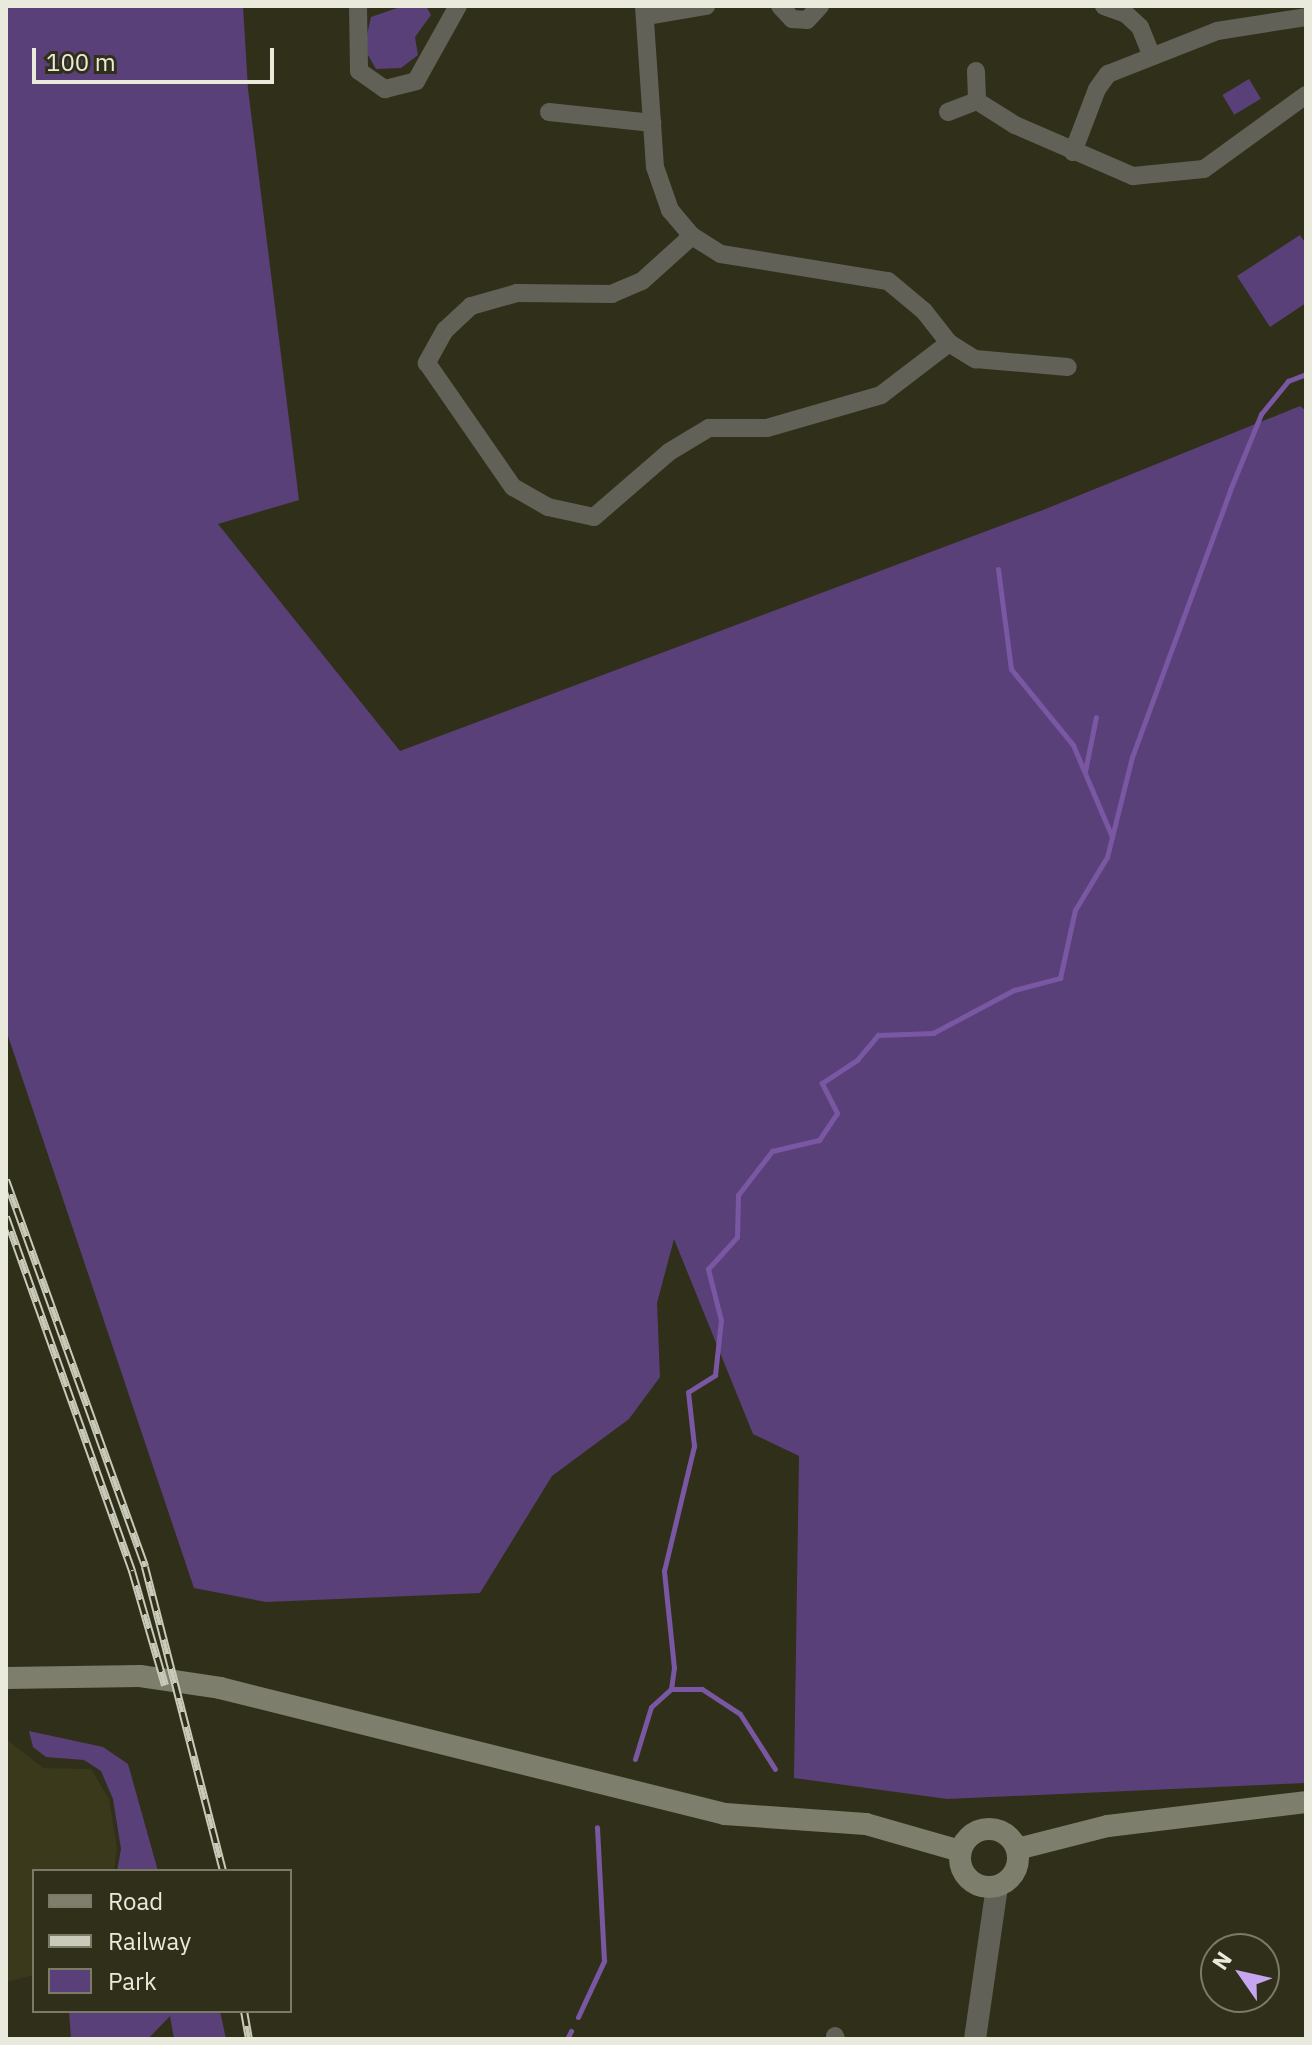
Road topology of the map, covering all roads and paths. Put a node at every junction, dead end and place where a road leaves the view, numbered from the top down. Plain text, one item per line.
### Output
1 (358, 6) edge
2 (458, 6) edge
3 (706, 6) edge
4 (780, 6) edge
5 (820, 6) edge
6 (1104, 6) edge
7 (645, 11) edge
8 (1283, 13) edge
9 (1306, 17) edge
10 (1151, 54) junction
11 (976, 71) dead end
12 (1306, 95) edge
13 (977, 101) junction
14 (549, 112) dead end
15 (948, 112) dead end
16 (652, 123) junction
17 (1073, 152) junction
18 (692, 236) junction
19 (949, 343) junction
20 (1068, 367) dead end
21 (6, 1678) edge
22 (1306, 1802) edge
23 (1017, 1849) junction
24 (960, 1851) junction
25 (997, 1887) junction
26 (975, 2039) edge

1 - 2 street
3 - 7 street
4 - 5 street
6 - 10 street
7 - 16 street
8 - 9 street
8 - 10 street
10 - 17 street
11 - 13 street
12 - 17 street
13 - 15 street
13 - 17 street
14 - 16 street
16 - 18 street
18 - 19 street
18 - 19 street
19 - 20 street
21 - 24 main road
22 - 23 main road
23 - 24 main road
23 - 25 main road
24 - 25 main road
25 - 26 street

